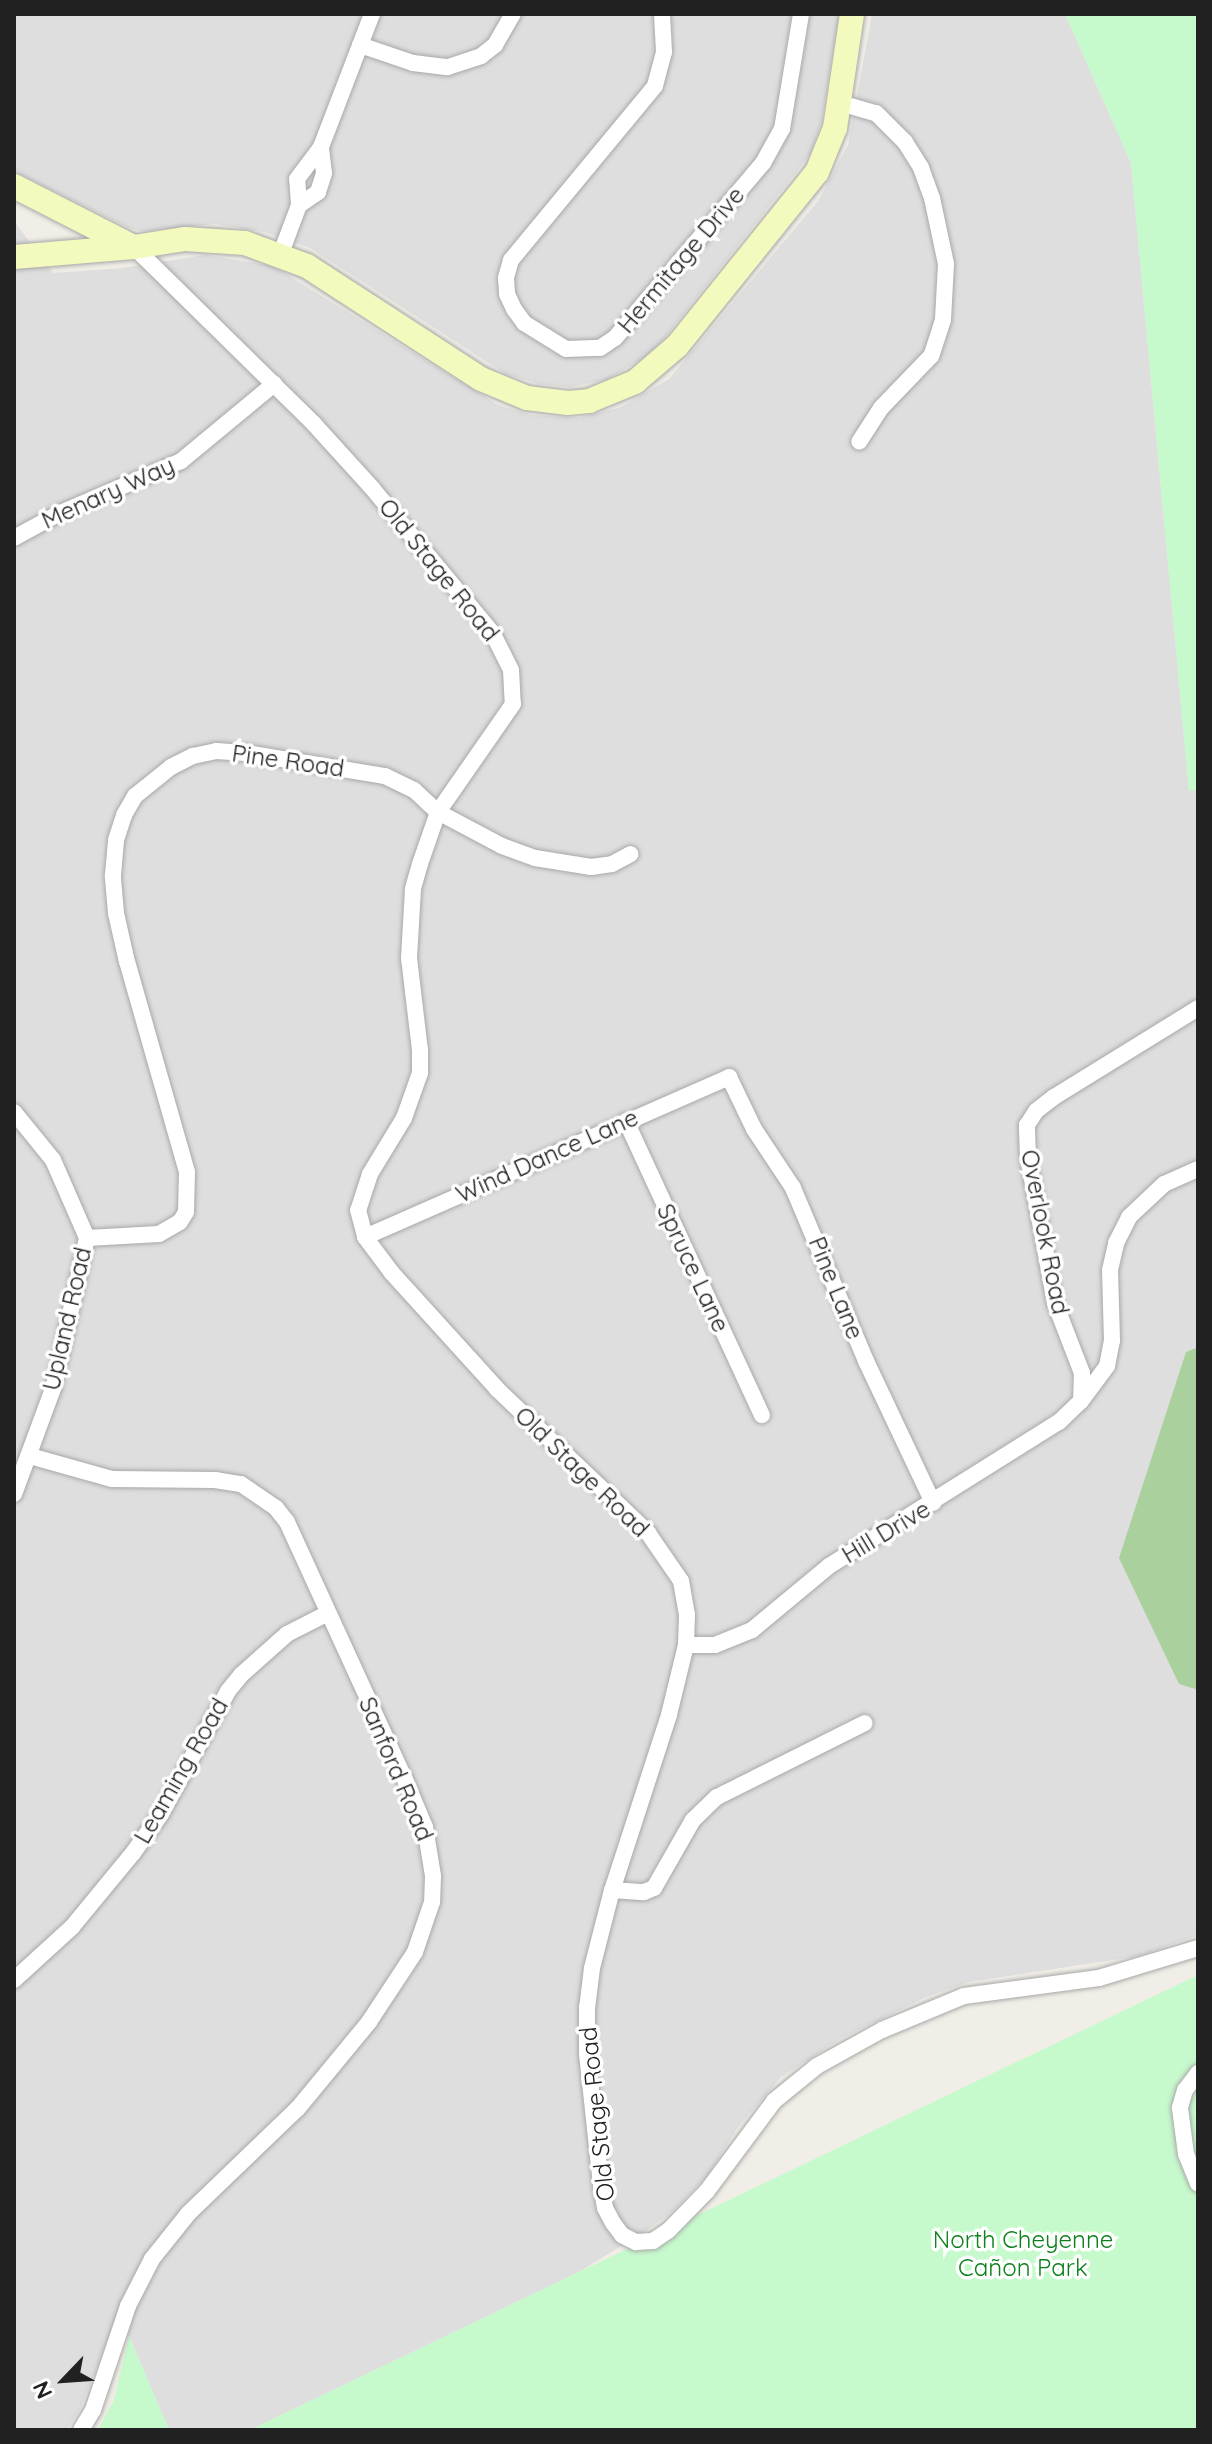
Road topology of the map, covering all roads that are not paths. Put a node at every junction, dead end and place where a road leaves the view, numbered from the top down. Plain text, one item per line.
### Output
1 (372, 14) edge
2 (513, 14) edge
3 (662, 14) edge
4 (801, 14) edge
5 (852, 14) edge
6 (360, 45) junction
7 (840, 103) junction
8 (14, 186) edge
9 (134, 247) junction
10 (281, 253) junction
11 (14, 257) edge
12 (274, 384) junction
13 (859, 442) dead end
14 (14, 538) edge
15 (438, 812) junction
16 (631, 854) dead end
17 (1198, 1008) edge
18 (729, 1077) joint
19 (14, 1112) edge
20 (626, 1121) junction
21 (1198, 1169) edge
22 (365, 1237) junction
23 (87, 1238) junction
24 (1081, 1401) junction
25 (762, 1415) dead end
26 (30, 1456) junction
27 (14, 1494) edge
28 (933, 1503) junction
29 (328, 1613) junction
30 (686, 1645) junction
31 (865, 1723) dead end
32 (612, 1890) junction
33 (1198, 1948) edge
34 (14, 1980) edge
35 (1198, 2073) edge
36 (1198, 2184) edge
37 (81, 2430) edge

1 - 6 street
2 - 6 street
3 - 4 street, Hermitage Drive
5 - 7 street
6 - 10 street
7 - 10 street
7 - 13 street
8 - 9 street
9 - 10 street
9 - 11 street
9 - 12 street, Old Stage Road
12 - 14 street, Menary Way
12 - 15 street, Old Stage Road
15 - 16 street, Pine Road
15 - 22 street, Old Stage Road
15 - 23 street, Pine Road
17 - 24 street, Overlook Road
18 - 20 street, Wind Dance Lane
18 - 28 street, Pine Lane
19 - 23 street, Upland Road
20 - 22 street, Wind Dance Lane
20 - 25 street, Spruce Lane
21 - 24 street, Hill Drive
22 - 30 street, Old Stage Road
23 - 26 street, Upland Road
24 - 28 street, Hill Drive
26 - 27 street, Upland Road
26 - 29 street, Sanford Road
28 - 30 street, Hill Drive
29 - 34 street, Leaming Road
29 - 37 street, Sanford Road
30 - 32 street, Old Stage Road
31 - 32 street
32 - 33 street, Old Stage Road
35 - 36 street

